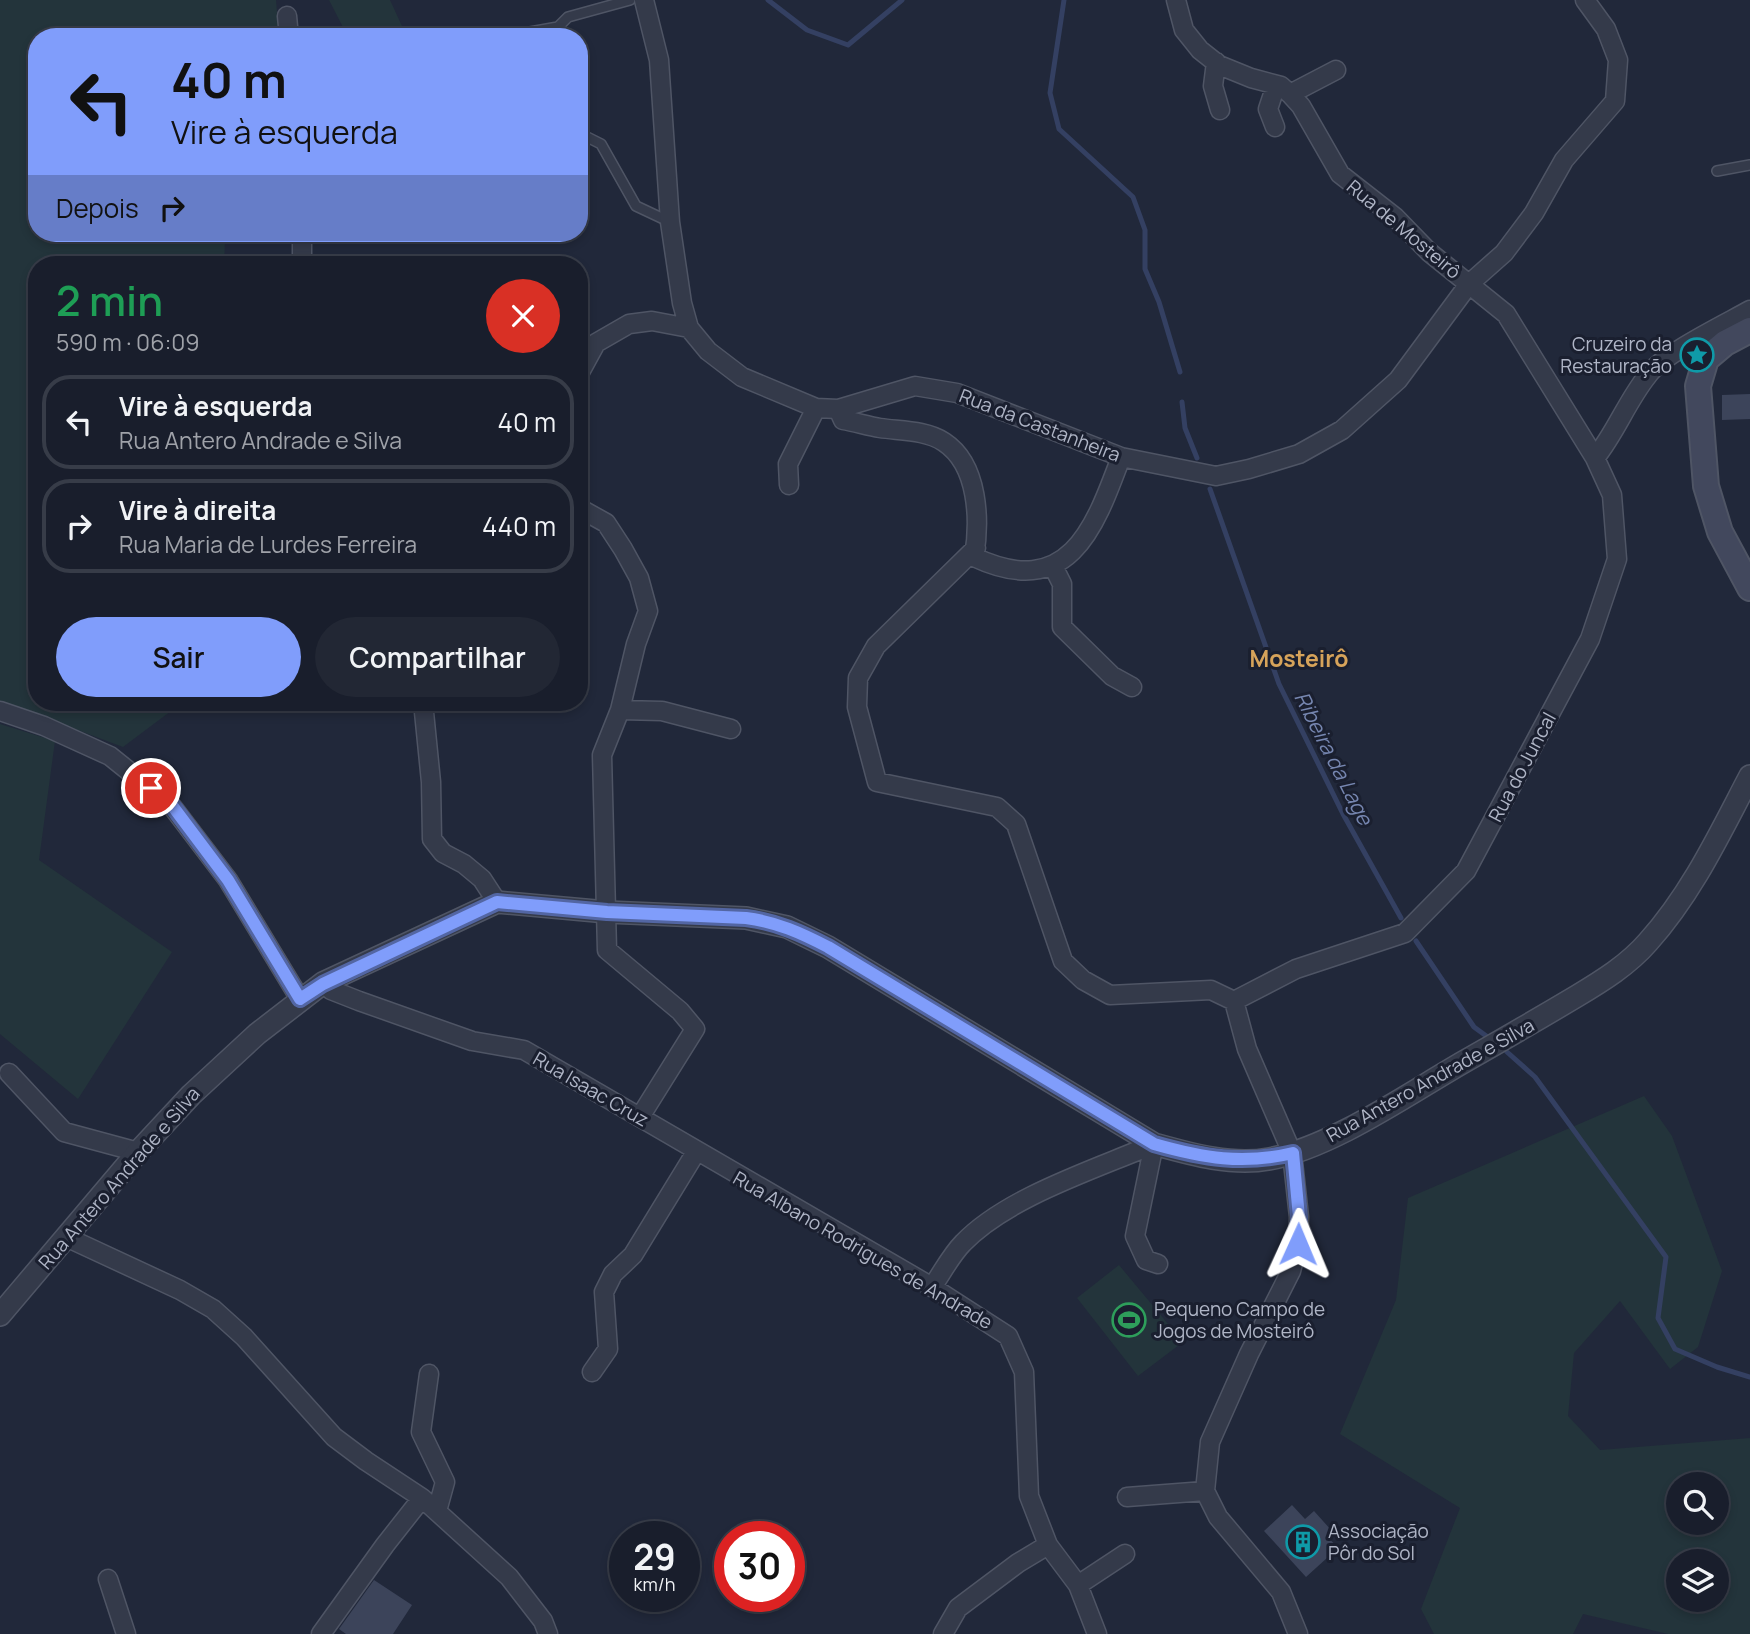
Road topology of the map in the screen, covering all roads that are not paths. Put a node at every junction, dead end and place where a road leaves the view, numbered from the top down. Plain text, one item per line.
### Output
1 (630, 0) edge
2 (644, 0) edge
3 (1176, 0) edge
4 (1585, 0) edge
5 (288, 16) dead end
6 (289, 28) edge
7 (559, 28) edge
8 (1216, 62) junction
9 (1336, 70) dead end
10 (1283, 90) junction
11 (1220, 110) dead end
12 (1275, 127) dead end
13 (588, 138) edge
14 (1750, 165) edge
15 (1717, 171) dead end
16 (670, 222) junction
17 (1469, 284) junction
18 (1750, 310) edge
19 (689, 328) junction
20 (1750, 330) edge
21 (588, 358) edge
22 (816, 408) junction
23 (838, 409) junction
24 (1121, 457) junction
25 (1595, 458) junction
26 (789, 485) dead end
27 (588, 513) edge
28 (976, 548) junction
29 (1743, 562) edge
30 (1053, 566) junction
31 (1750, 588) edge
32 (1132, 687) dead end
33 (620, 710) junction
34 (0, 711) edge
35 (424, 711) edge
36 (731, 729) dead end
37 (1750, 776) edge
38 (497, 902) junction
39 (607, 912) junction
40 (323, 984) junction
41 (300, 999) junction
42 (1234, 1001) junction
43 (9, 1073) dead end
44 (640, 1117) junction
45 (1154, 1144) junction
46 (138, 1152) junction
47 (696, 1152) junction
48 (1293, 1153) junction
49 (66, 1237) junction
50 (1158, 1264) dead end
51 (932, 1287) junction
52 (0, 1315) edge
53 (592, 1372) dead end
54 (429, 1374) dead end
55 (1205, 1490) junction
56 (1127, 1497) dead end
57 (422, 1498) junction
58 (437, 1511) junction
59 (1048, 1545) junction
60 (1125, 1554) dead end
61 (108, 1579) dead end
62 (1078, 1585) junction
63 (126, 1634) edge
64 (321, 1634) edge
65 (548, 1634) edge
66 (943, 1634) edge
67 (1097, 1634) edge
68 (1298, 1634) edge

1 - 7 lane
2 - 16 street
3 - 8 street
4 - 17 street, Rua da Castanheira
5 - 6 street
8 - 10 street
8 - 11 street
9 - 10 street
10 - 12 street
10 - 17 street, Rua de Mosteirô
13 - 16 lane
14 - 15 lane
16 - 19 street
17 - 24 street, Rua da Castanheira
17 - 25 street, Rua do Juncal
18 - 25 street
19 - 21 street
19 - 22 street, Rua da Castanheira
20 - 29 main road
22 - 23 street, Rua da Castanheira
22 - 26 street
23 - 24 street, Rua da Castanheira
23 - 28 street
24 - 30 street
25 - 42 street, Rua do Juncal
27 - 33 street
28 - 30 street
28 - 42 street
29 - 31 main road
30 - 32 street
33 - 36 street
33 - 39 street
34 - 41 street
35 - 38 street
37 - 48 street, Rua Antero Andrade e Silva
38 - 39 street, Rua Antero Andrade e Silva
38 - 40 street, Rua Antero Andrade e Silva
39 - 44 street
39 - 45 street, Rua Antero Andrade e Silva
40 - 41 street, Rua Antero Andrade e Silva
40 - 44 street, Rua Isaac Cruz
41 - 46 street, Rua Antero Andrade e Silva
42 - 48 street
43 - 46 street
44 - 47 street, Rua Isaac Cruz
45 - 48 street, Rua Antero Andrade e Silva
45 - 50 street
45 - 51 street
46 - 49 street, Rua Antero Andrade e Silva
47 - 51 street, Rua Albano Rodrigues de Andrade
47 - 53 street
48 - 55 street
49 - 52 street, Rua Antero Andrade e Silva
49 - 57 street
51 - 59 street, Rua Albano Rodrigues de Andrade
54 - 58 street
55 - 56 street
55 - 68 street
57 - 58 street
57 - 64 street
58 - 65 street
59 - 62 street, Rua Albano Rodrigues de Andrade
59 - 66 street
60 - 62 street
61 - 63 street
62 - 67 street, Rua Albano Rodrigues de Andrade

